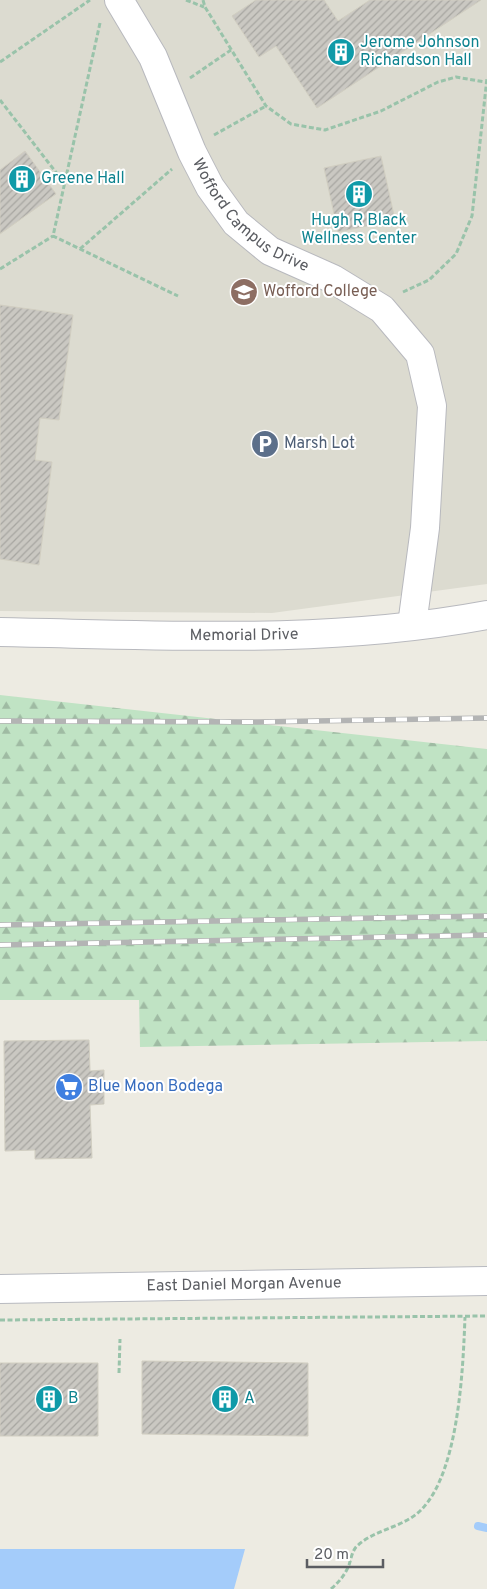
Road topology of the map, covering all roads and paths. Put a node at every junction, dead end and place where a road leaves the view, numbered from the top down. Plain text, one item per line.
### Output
1 (90, 0) edge
2 (186, 0) edge
3 (203, 0) edge
4 (205, 8) junction
5 (110, 10) edge
6 (231, 50) junction
7 (0, 62) edge
8 (486, 80) edge
9 (185, 81) dead end
10 (0, 100) edge
11 (266, 106) junction
12 (192, 152) junction
13 (64, 184) junction
14 (53, 236) junction
15 (80, 249) junction
16 (0, 269) edge
17 (400, 294) dead end
18 (178, 296) dead end
19 (487, 615) edge
20 (412, 625) junction
21 (0, 632) edge
22 (487, 1281) edge
23 (0, 1289) edge
24 (487, 1316) edge
25 (466, 1317) junction
26 (0, 1320) edge
27 (120, 1339) dead end
28 (119, 1373) dead end
29 (331, 1589) edge

1 - 7 path
2 - 4 path
3 - 4 path
4 - 6 path
5 - 12 street, Wofford Campus Drive
5 - 13 path
6 - 9 path
6 - 11 path
8 - 11 path
8 - 17 path
10 - 13 path
11 - 12 path
12 - 15 path
12 - 20 street, Wofford Campus Drive
13 - 14 path
14 - 15 path
14 - 16 path
15 - 18 path
19 - 20 street, Memorial Drive
20 - 21 street, Memorial Drive
22 - 23 street, East Daniel Morgan Avenue
24 - 25 path
25 - 26 path
25 - 29 path
27 - 28 path

